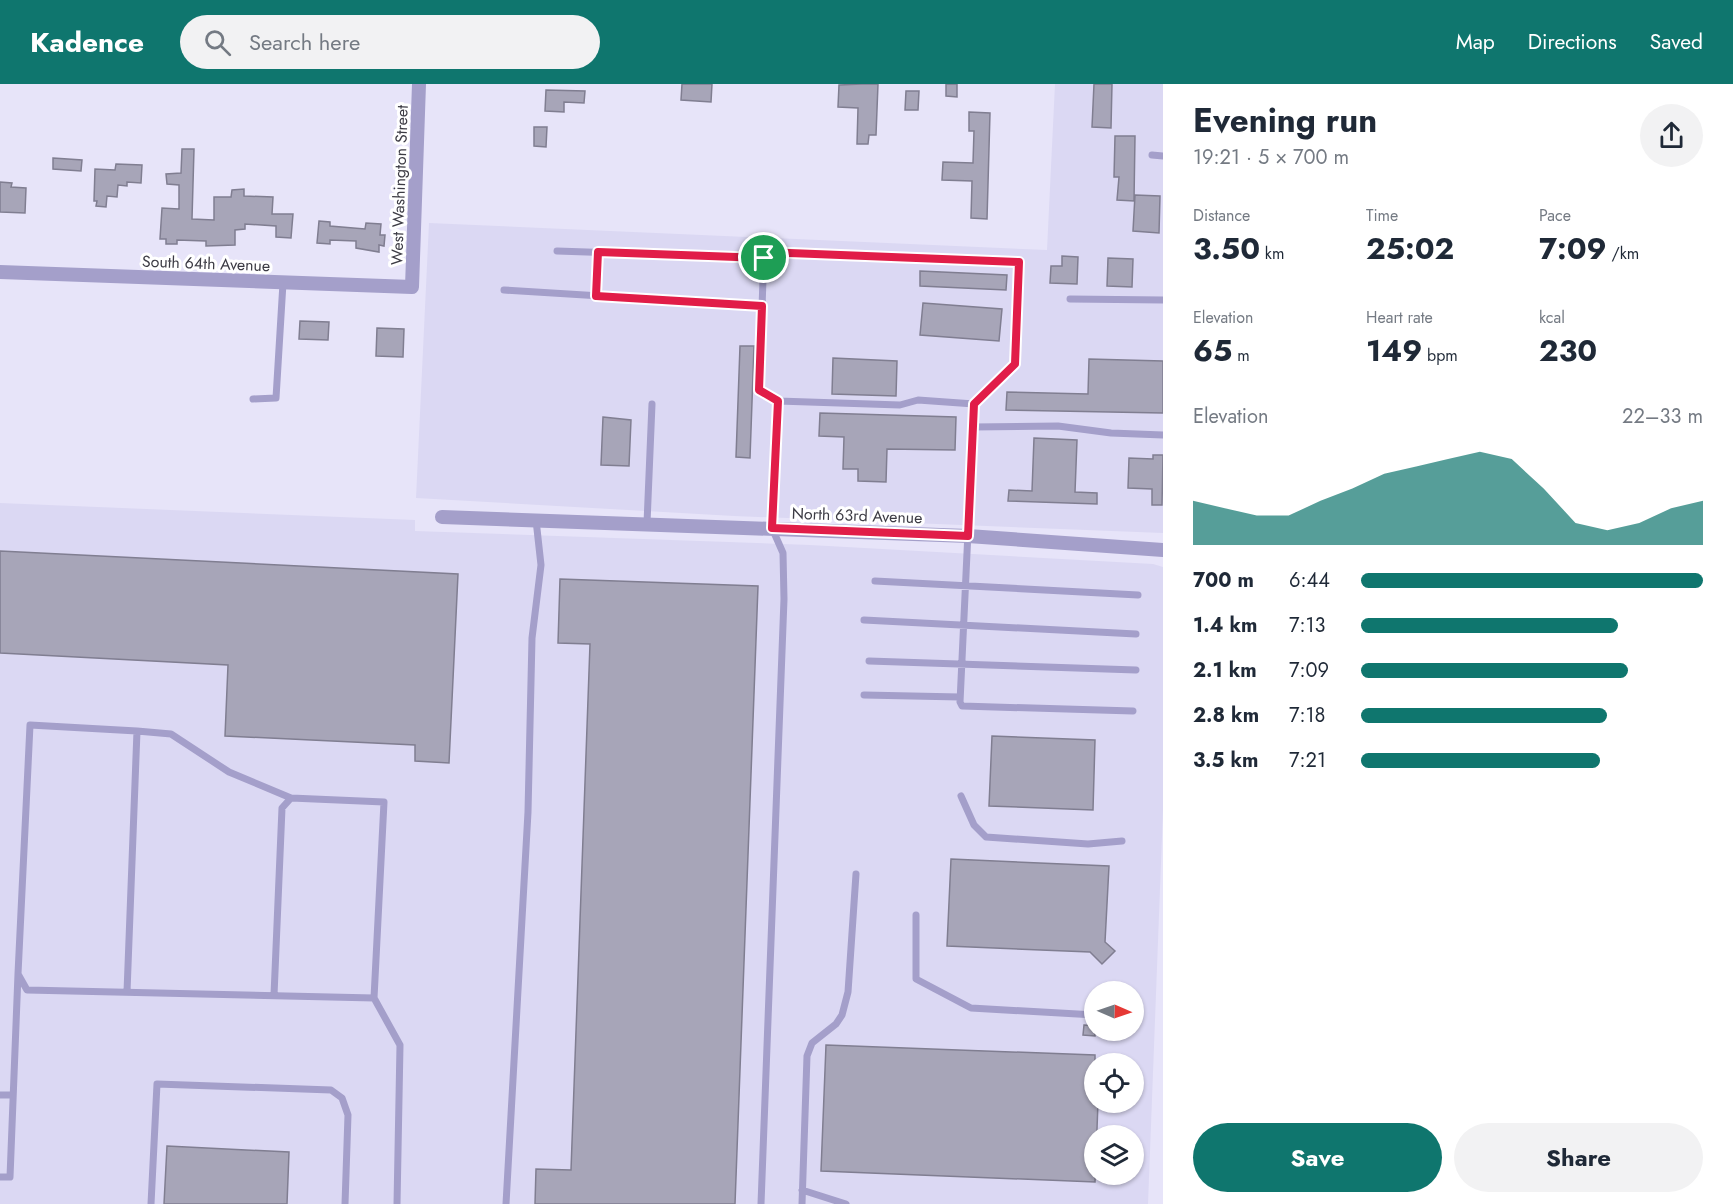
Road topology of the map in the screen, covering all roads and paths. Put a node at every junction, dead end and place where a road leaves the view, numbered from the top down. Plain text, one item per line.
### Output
1 (419, 84) edge
2 (1152, 155) dead end
3 (1163, 156) edge
4 (557, 251) dead end
5 (598, 252) junction
6 (764, 258) junction
7 (0, 272) edge
8 (283, 283) junction
9 (412, 287) joint
10 (504, 290) dead end
11 (596, 296) junction
12 (1070, 300) dead end
13 (1163, 300) edge
14 (762, 306) junction
15 (253, 399) dead end
16 (778, 401) junction
17 (652, 404) dead end
18 (974, 404) junction
19 (973, 427) junction
20 (1163, 435) edge
21 (442, 518) dead end
22 (536, 520) junction
23 (646, 523) junction
24 (772, 528) junction
25 (968, 536) junction
26 (1163, 550) edge
27 (875, 581) dead end
28 (966, 587) junction
29 (1138, 596) dead end
30 (864, 620) dead end
31 (964, 625) junction
32 (1136, 634) dead end
33 (869, 662) dead end
34 (962, 665) junction
35 (1136, 670) dead end
36 (864, 695) dead end
37 (960, 697) junction
38 (1133, 711) dead end
39 (138, 731) junction
40 (961, 796) dead end
41 (291, 798) junction
42 (1122, 841) dead end
43 (856, 874) dead end
44 (916, 915) dead end
45 (18, 974) junction
46 (127, 992) junction
47 (274, 995) junction
48 (374, 998) junction
49 (1084, 1014) edge
50 (0, 1095) edge
51 (13, 1095) junction
52 (0, 1177) edge
53 (802, 1190) junction
54 (151, 1204) edge
55 (345, 1204) edge
56 (397, 1204) edge
57 (506, 1204) edge
58 (761, 1204) edge
59 (802, 1204) edge
60 (846, 1204) edge

1 - 9 street, West Washington Street
2 - 3 lane
4 - 5 lane
5 - 6 lane
5 - 11 lane
6 - 14 lane
6 - 18 lane
7 - 8 street, South 64th Avenue
8 - 9 street, South 64th Avenue
8 - 15 lane
10 - 11 lane
11 - 14 lane
12 - 13 lane
14 - 16 lane
16 - 18 lane
16 - 24 lane
17 - 23 lane
18 - 19 lane
19 - 20 lane
19 - 25 lane
21 - 22 street, North 63rd Avenue
22 - 23 street, North 63rd Avenue
22 - 57 lane
23 - 24 street, North 63rd Avenue
24 - 25 street, North 63rd Avenue
24 - 58 lane
25 - 26 street, North 63rd Avenue
25 - 28 lane
27 - 28 lane
28 - 29 lane
28 - 31 lane
30 - 31 lane
31 - 32 lane
31 - 34 lane
33 - 34 lane
34 - 35 lane
34 - 37 lane
36 - 37 lane
37 - 38 lane
39 - 41 lane
39 - 45 lane
39 - 46 lane
40 - 42 lane
41 - 47 lane
41 - 48 lane
43 - 53 lane
44 - 49 lane
45 - 46 lane
45 - 51 lane
46 - 47 lane
47 - 48 lane
48 - 56 lane
50 - 51 lane
51 - 52 lane
53 - 59 lane
53 - 60 lane
54 - 55 lane

